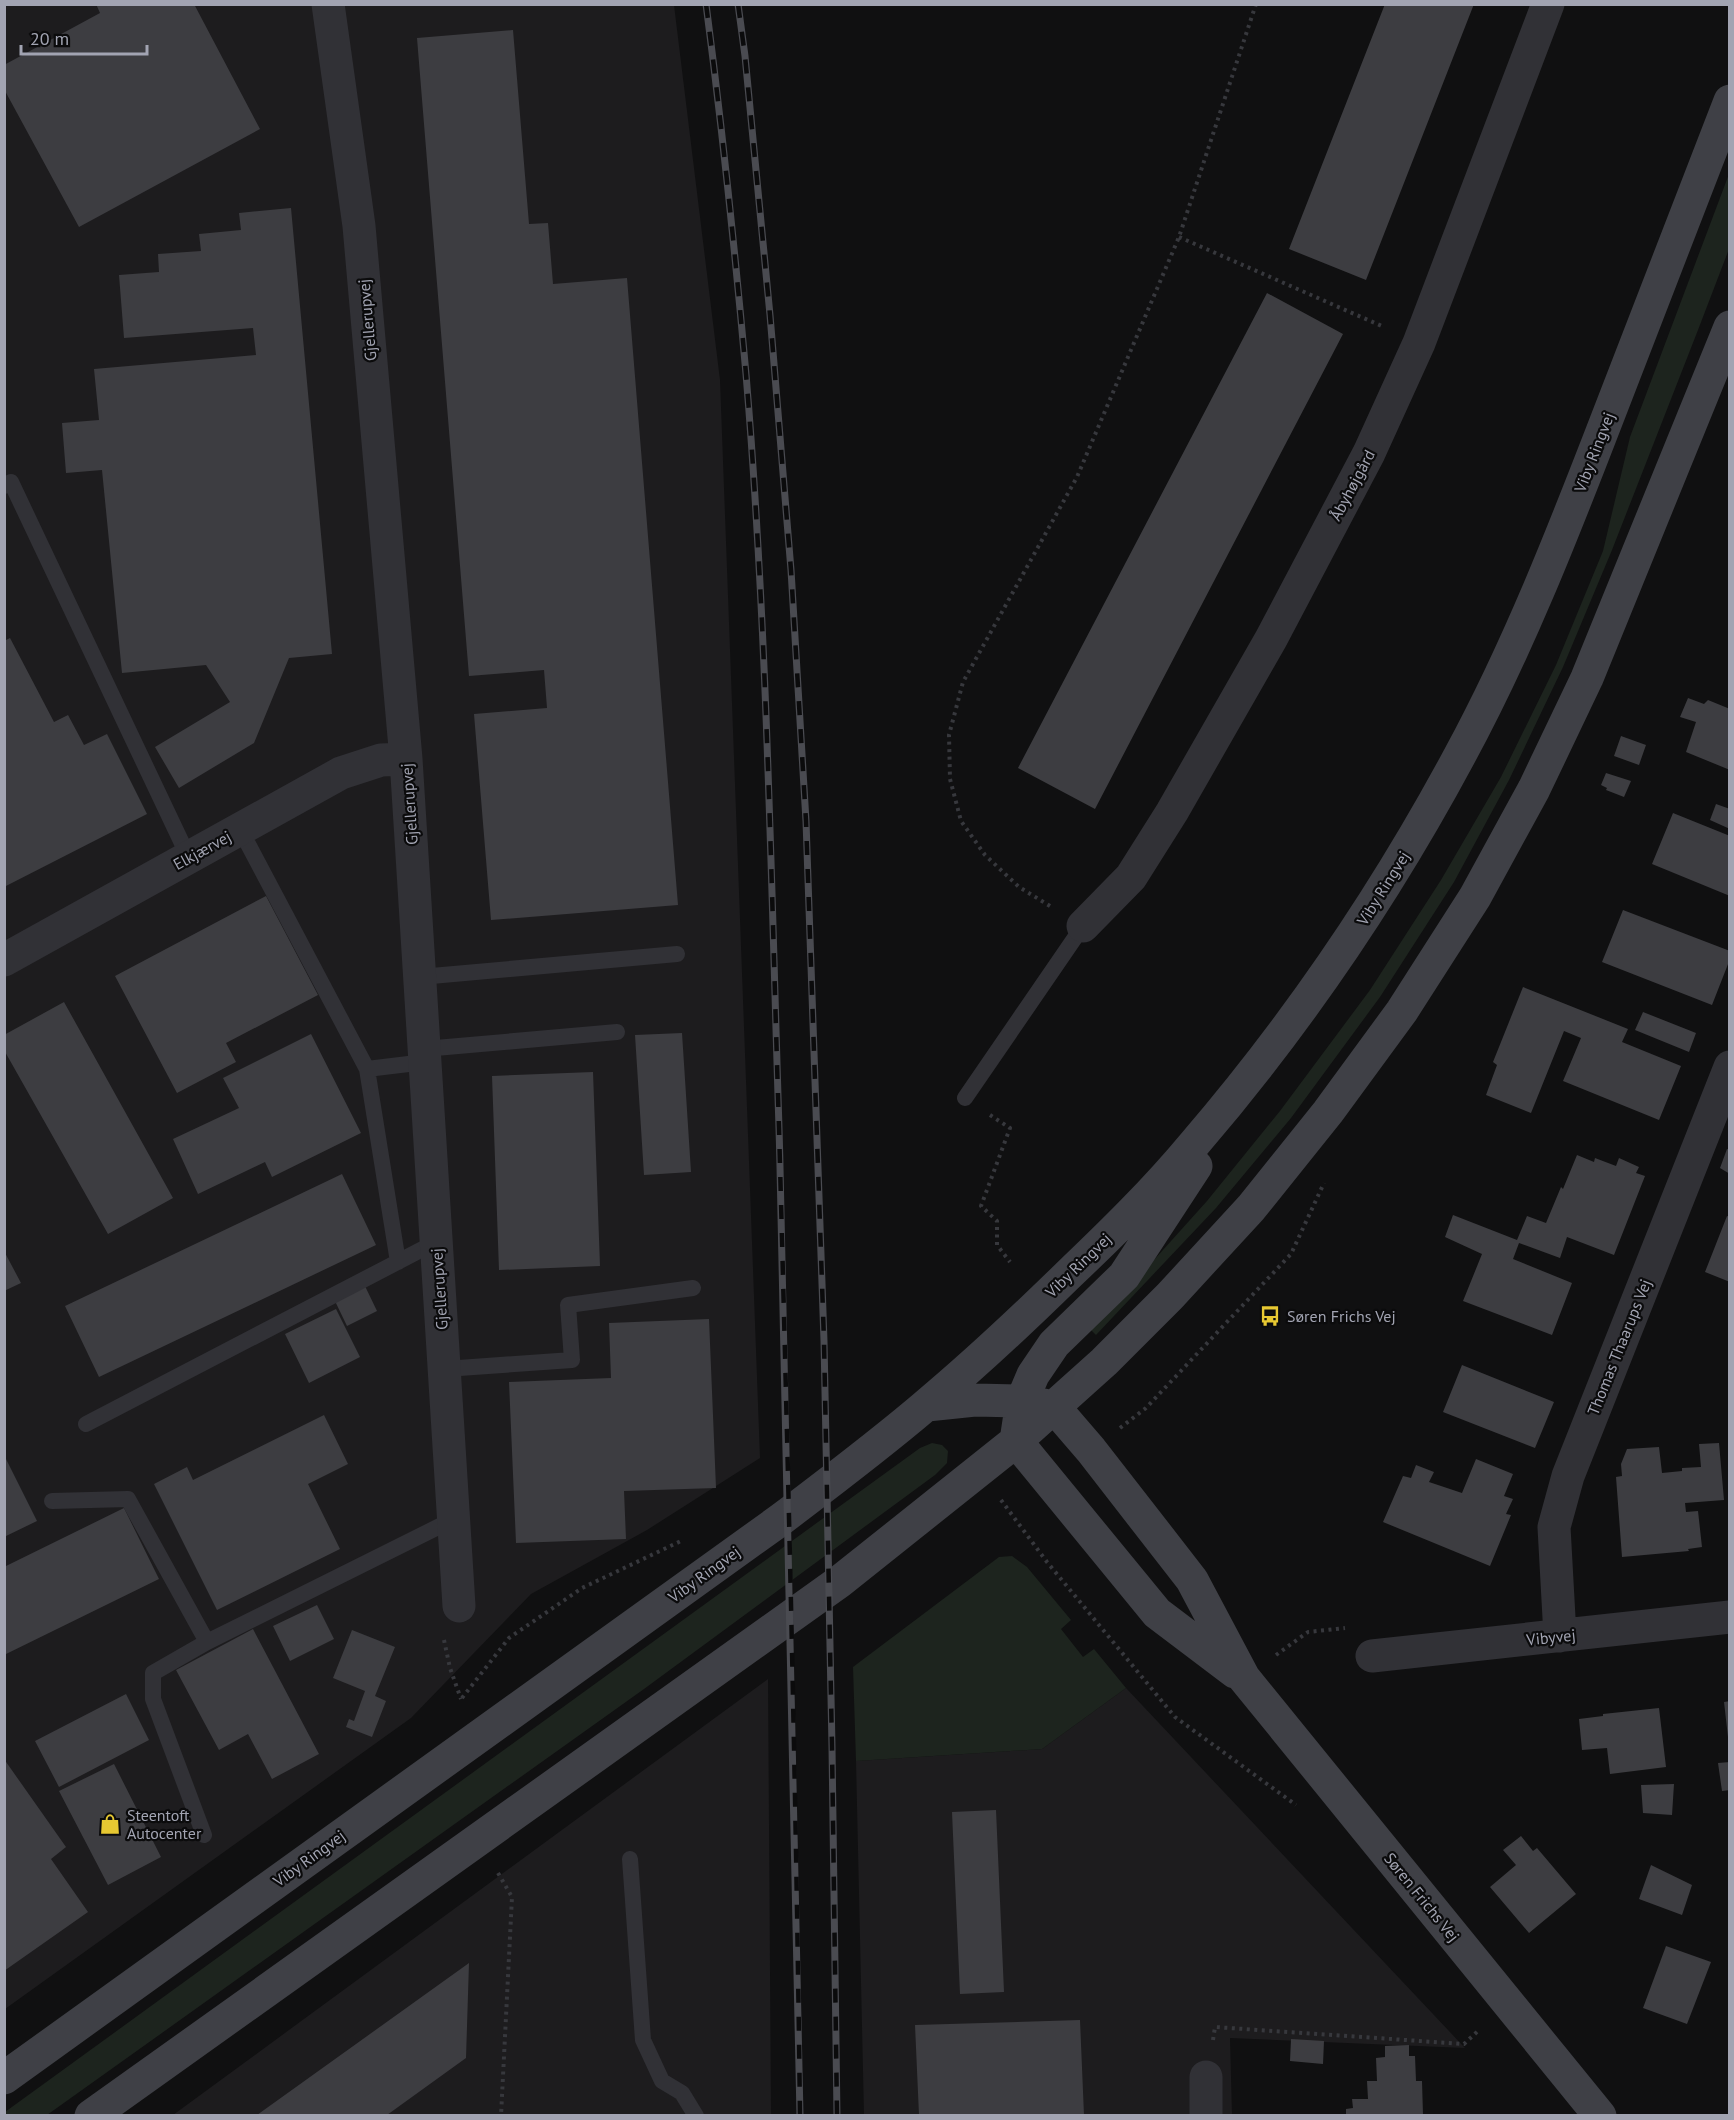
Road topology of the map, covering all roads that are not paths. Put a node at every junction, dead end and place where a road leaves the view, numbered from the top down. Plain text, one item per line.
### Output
1 (328, 4) edge
2 (1548, 4) edge
3 (1730, 101) edge
4 (1730, 327) edge
5 (4, 486) edge
6 (406, 759) junction
7 (240, 829) junction
8 (189, 858) junction
9 (1083, 926) joint
10 (676, 954) dead end
11 (4, 960) edge
12 (420, 977) junction
13 (617, 1032) dead end
14 (1268, 1055) junction
15 (425, 1056) junction
16 (1730, 1067) edge
17 (367, 1069) junction
18 (965, 1098) road end
19 (436, 1242) junction
20 (398, 1262) junction
21 (693, 1288) dead end
22 (445, 1370) junction
23 (1022, 1401) junction
24 (927, 1405) junction
25 (1054, 1407) junction
26 (87, 1424) dead end
27 (1016, 1441) junction
28 (52, 1501) dead end
29 (454, 1519) junction
30 (459, 1606) dead end
31 (1730, 1617) edge
32 (1560, 1636) junction
33 (207, 1642) junction
34 (1372, 1656) road end
35 (1244, 1678) junction
36 (204, 1835) dead end
37 (630, 1859) dead end
38 (1206, 2077) road end
39 (4, 2078) edge
40 (91, 2115) edge
41 (696, 2115) edge
42 (1206, 2115) edge
43 (1600, 2115) edge

1 - 6 street, Gjellerupvej
2 - 9 street, Åbyhøjgård
3 - 14 main road, Viby Ringvej
4 - 25 main road
5 - 8 lane
6 - 7 street, Elkjærvej
6 - 12 street, Gjellerupvej
7 - 8 street, Elkjærvej
7 - 17 lane
8 - 11 street, Elkjærvej
9 - 18 lane
10 - 12 lane
12 - 15 street, Gjellerupvej
13 - 15 lane
14 - 23 main road
14 - 24 main road, Viby Ringvej
15 - 17 lane
15 - 19 street, Gjellerupvej
16 - 32 street, Thomas Thaarups Vej
17 - 20 lane
19 - 20 lane
19 - 22 street, Gjellerupvej
20 - 26 lane
21 - 22 lane
22 - 29 street, Gjellerupvej
23 - 24 main road
23 - 25 main road
23 - 27 main road
24 - 39 main road, Viby Ringvej
25 - 27 main road
25 - 35 main road, Søren Frichs Vej
27 - 35 main road, Søren Frichs Vej
27 - 40 main road
28 - 33 lane
29 - 30 street, Gjellerupvej
29 - 33 lane
31 - 32 street, Vibyvej
32 - 34 street, Vibyvej
33 - 36 lane
35 - 43 main road, Søren Frichs Vej
37 - 41 lane
38 - 42 street

